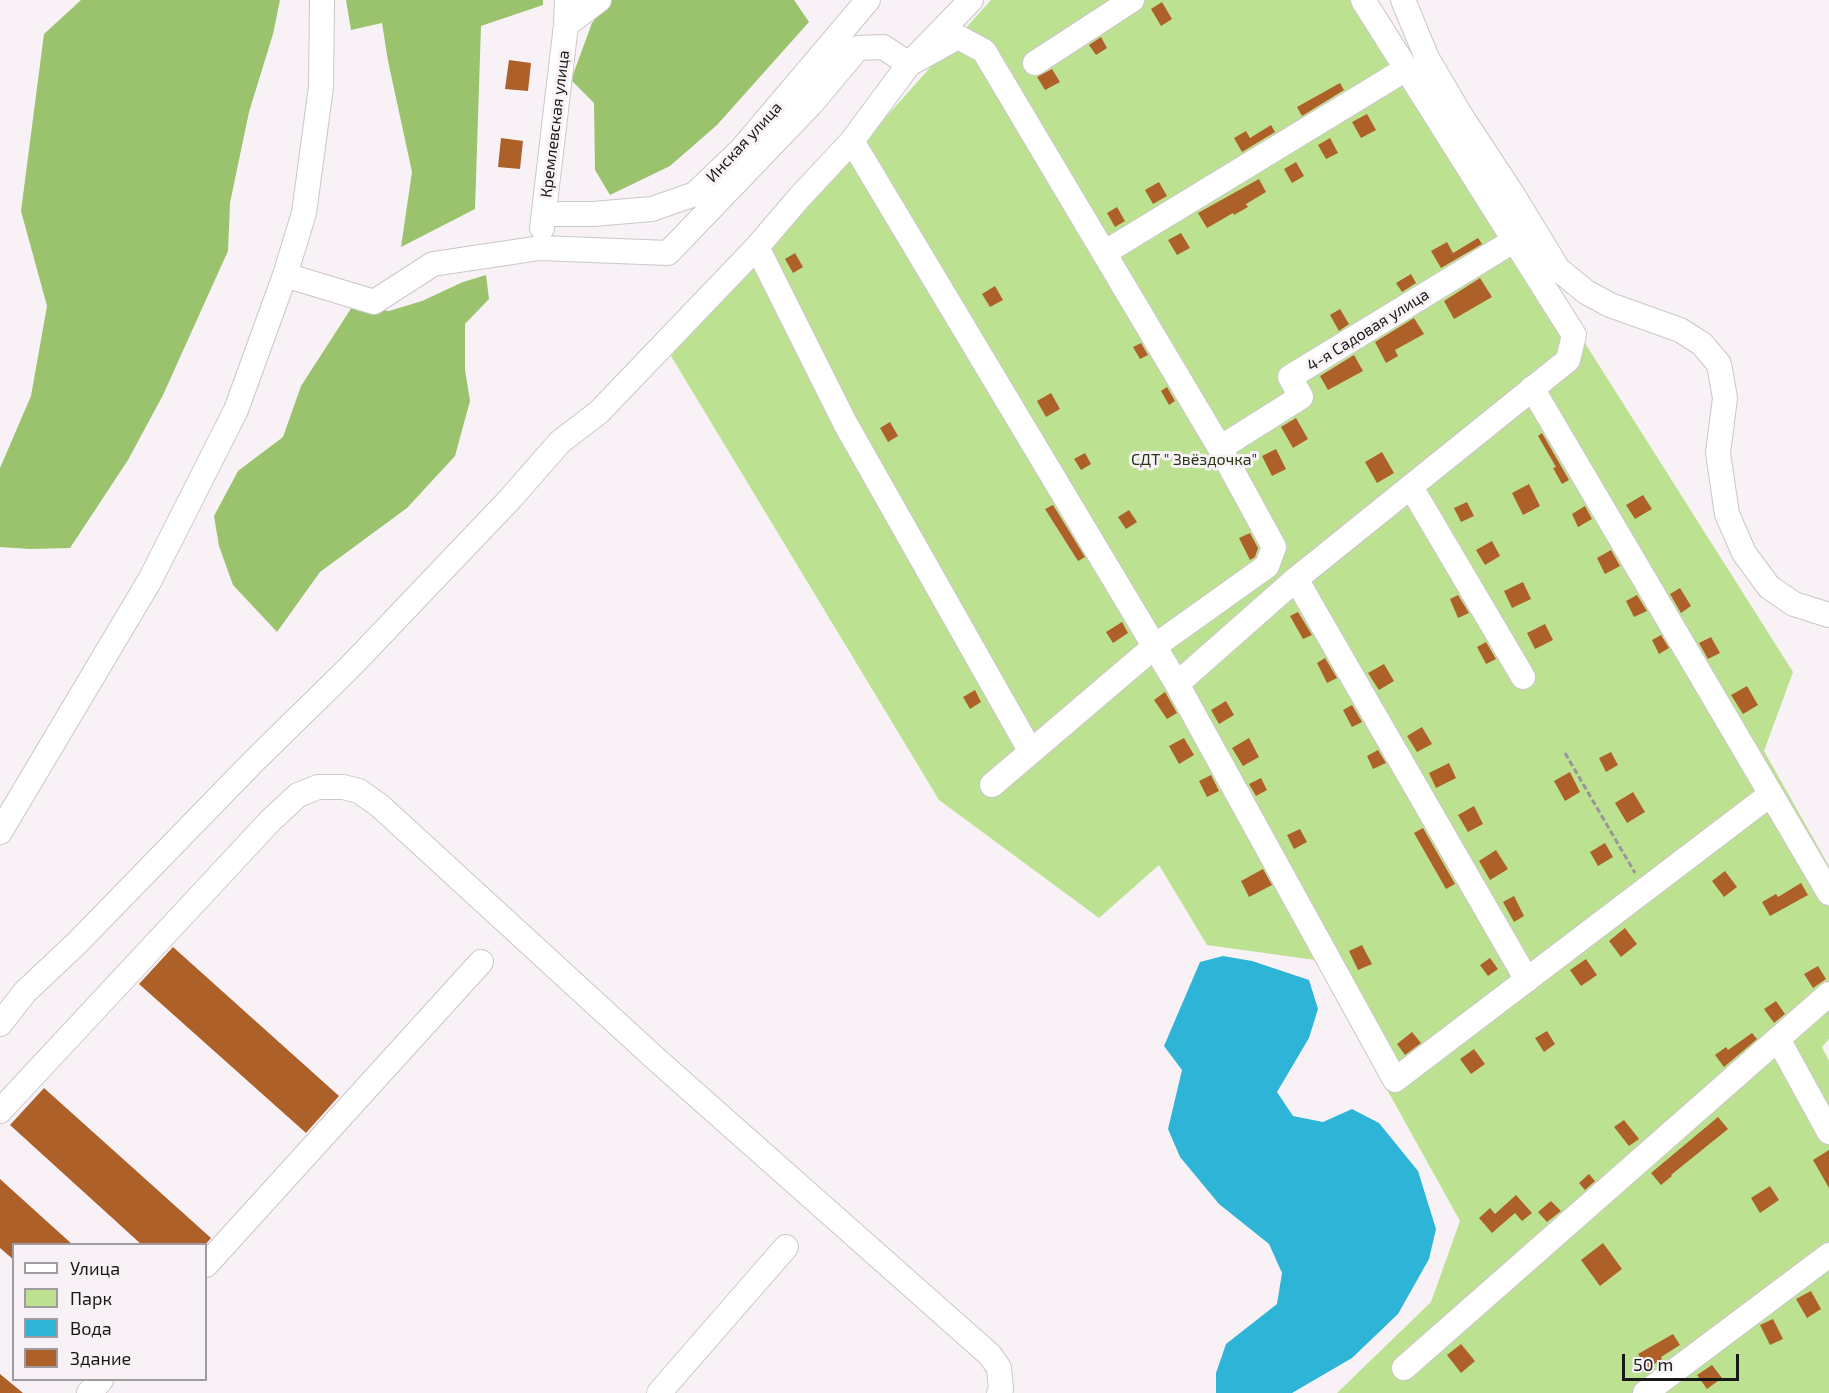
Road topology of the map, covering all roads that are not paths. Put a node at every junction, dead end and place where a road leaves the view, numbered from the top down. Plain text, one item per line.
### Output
1 (322, 0) edge
2 (567, 0) edge
3 (599, 0) edge
4 (868, 0) edge
5 (971, 0) edge
6 (1132, 0) edge
7 (1363, 0) edge
8 (1403, 0) edge
9 (566, 25) junction
10 (1035, 63) dead end
11 (909, 64) junction
12 (1406, 69) junction
13 (852, 141) junction
14 (544, 214) junction
15 (1515, 240) junction
16 (757, 247) junction
17 (540, 248) junction
18 (1104, 253) junction
19 (285, 275) junction
20 (1532, 388) junction
21 (1220, 448) junction
22 (1411, 487) junction
23 (1296, 579) junction
24 (1829, 615) edge
25 (1155, 646) junction
26 (1523, 677) dead end
27 (1177, 684) junction
28 (1031, 752) junction
29 (992, 785) dead end
30 (1771, 794) junction
31 (0, 832) edge
32 (1829, 893) edge
33 (481, 962) dead end
34 (1527, 980) junction
35 (1829, 994) edge
36 (0, 1024) edge
37 (1778, 1039) junction
38 (0, 1111) edge
39 (1829, 1132) edge
40 (786, 1247) dead end
41 (1829, 1255) edge
42 (207, 1264) edge
43 (1404, 1368) dead end
44 (100, 1381) edge
45 (89, 1393) edge
46 (659, 1393) edge
47 (999, 1393) edge
48 (1645, 1393) edge

1 - 19 street
2 - 9 street, Кремлевская улица
3 - 9 street
4 - 14 street, Инская улица
5 - 11 street
6 - 10 street
7 - 12 street
8 - 24 street
9 - 14 street, Кремлевская улица
11 - 13 street
11 - 17 street
11 - 18 street
12 - 15 street
12 - 18 street
13 - 16 street
13 - 25 street
14 - 17 street, Кремлевская улица
15 - 20 street
15 - 21 street, 4-я Садовая улица
16 - 28 street
16 - 36 street
17 - 19 street
18 - 21 street
19 - 31 street
20 - 22 street
20 - 30 street
21 - 25 street
22 - 23 street
22 - 26 street
23 - 27 street
23 - 34 street
25 - 27 street
25 - 28 street
27 - 34 street
28 - 29 street
30 - 32 street
30 - 34 street
33 - 42 street
35 - 37 street
37 - 39 street
37 - 43 street
38 - 47 street
40 - 46 street
41 - 48 street
44 - 45 street

